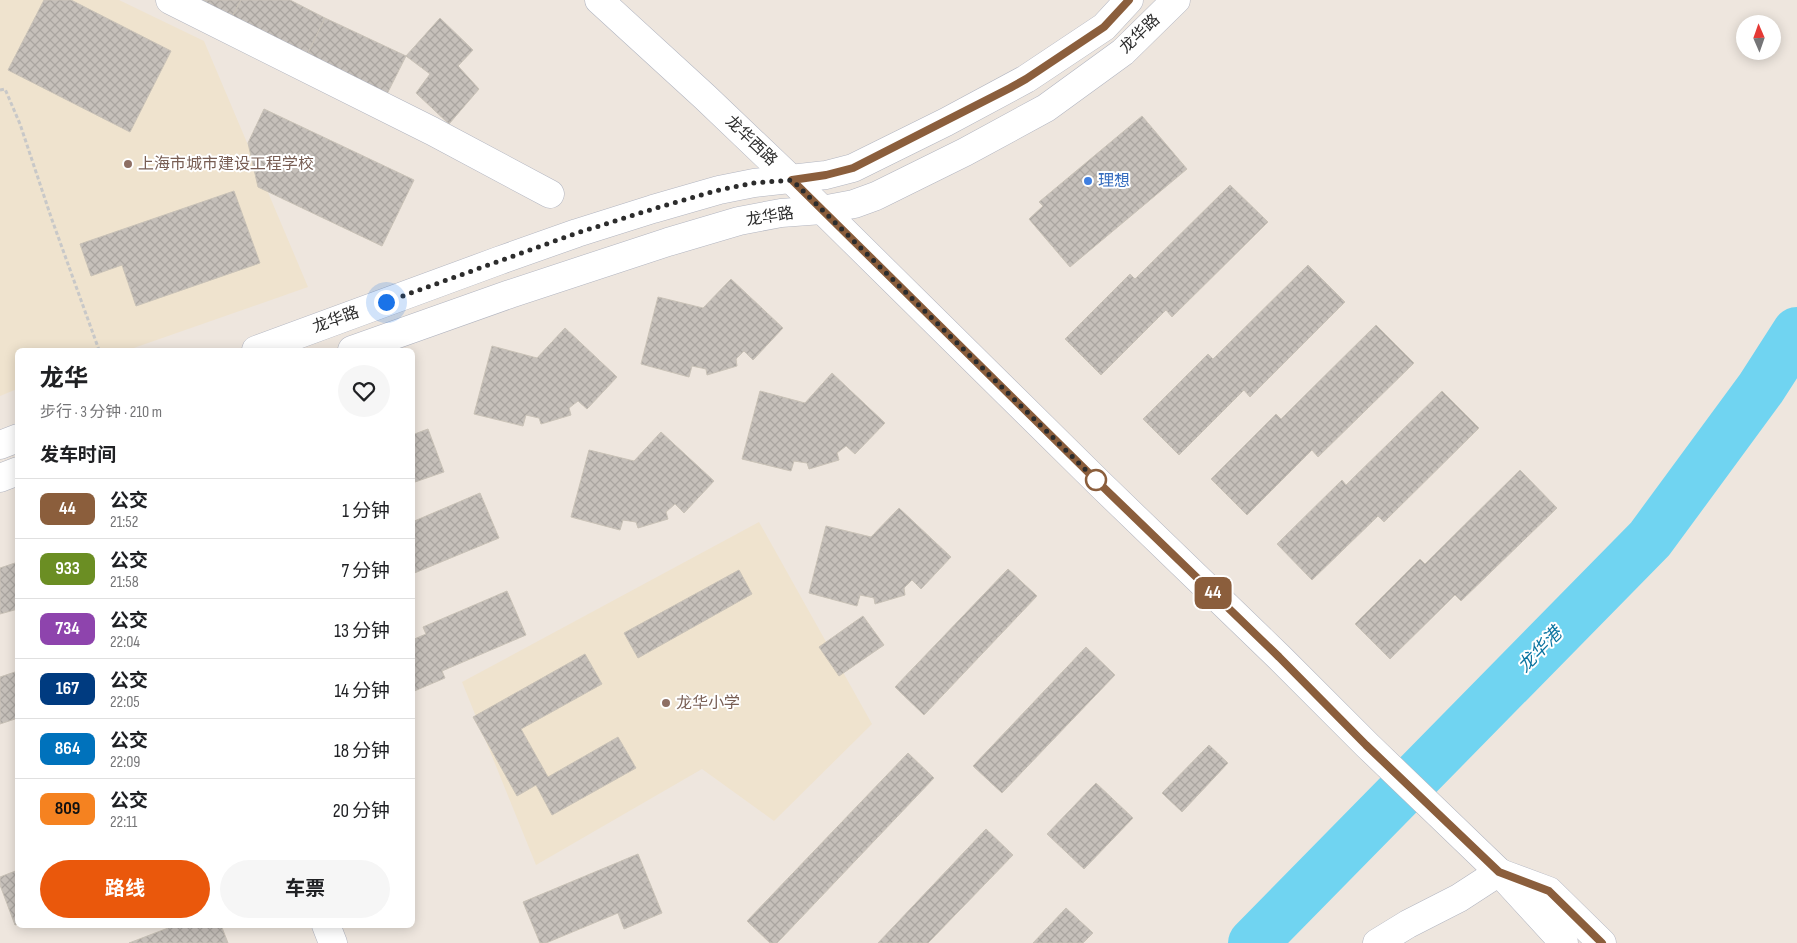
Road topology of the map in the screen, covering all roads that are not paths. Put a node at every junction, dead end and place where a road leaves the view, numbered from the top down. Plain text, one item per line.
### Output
1 (170, 0) edge
2 (599, 0) edge
3 (1130, 0) edge
4 (1176, 0) edge
5 (792, 180) junction
6 (550, 194) dead end
7 (822, 210) junction
8 (261, 348) edge
9 (358, 348) edge
10 (15, 439) edge
11 (0, 444) edge
12 (15, 473) edge
13 (0, 478) edge
14 (1499, 872) junction
15 (327, 928) edge
16 (333, 943) edge
17 (1377, 943) edge
18 (1564, 943) edge
19 (1602, 943) edge

1 - 6 street
2 - 5 street, 龙华西路
3 - 5 street, 龙华路
4 - 7 street, 龙华路
5 - 7 street, 龙华西路
5 - 8 street, 龙华路
7 - 9 street, 龙华路
7 - 14 street, 龙华西路
10 - 11 street
12 - 13 street
14 - 17 street
14 - 18 street, 龙华西路
14 - 19 street, 龙华西路
15 - 16 street

